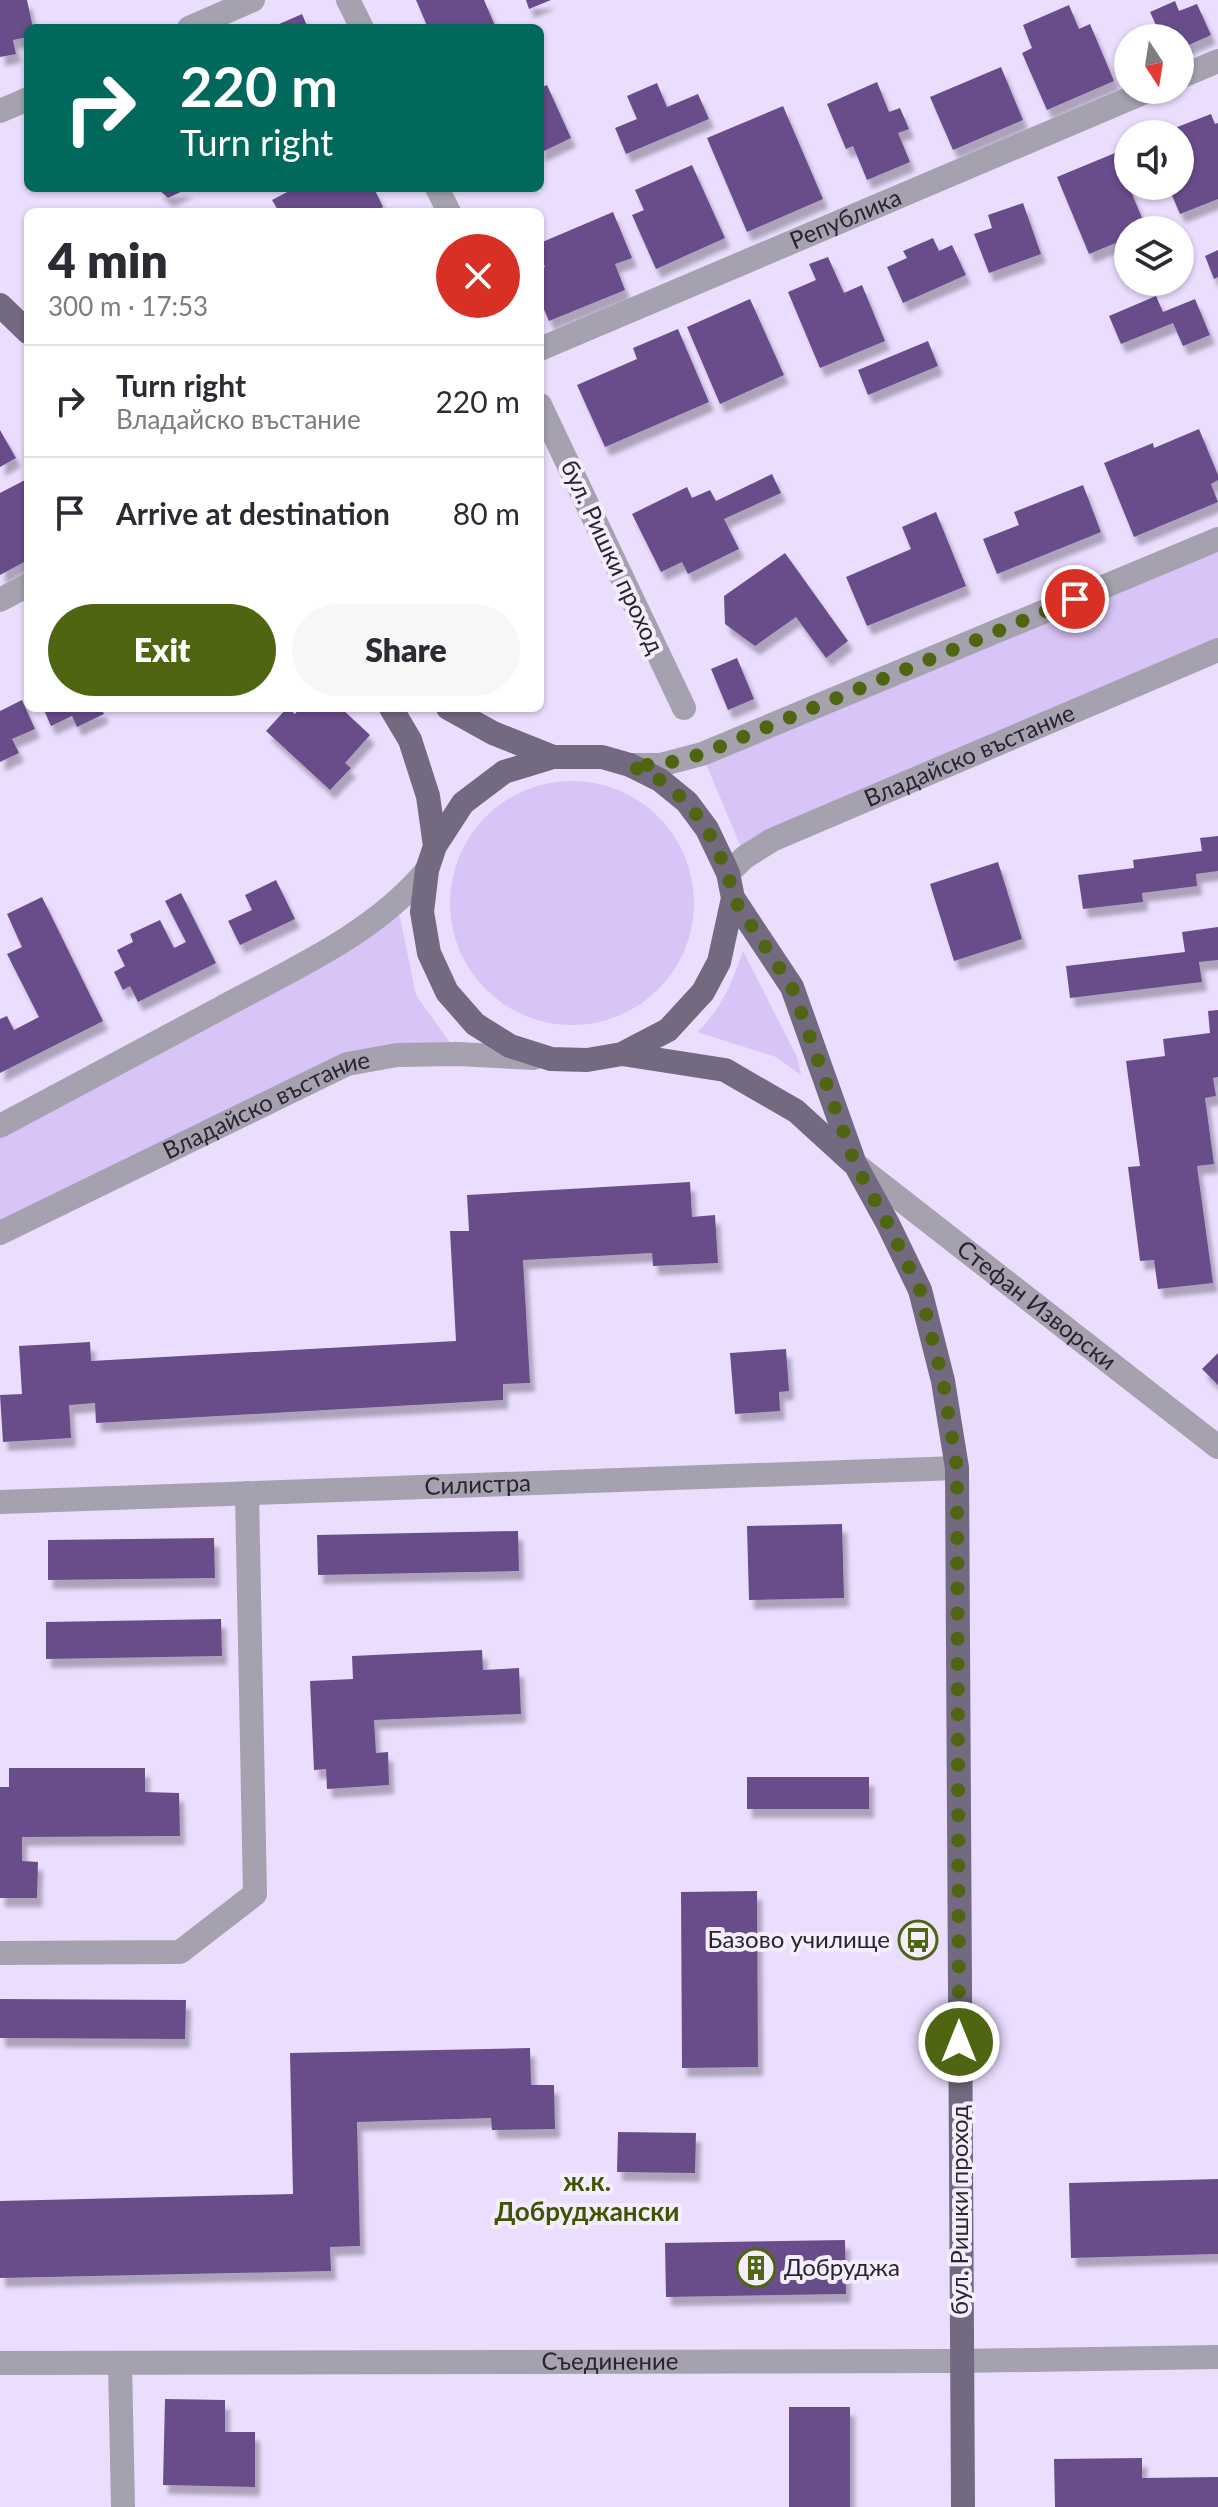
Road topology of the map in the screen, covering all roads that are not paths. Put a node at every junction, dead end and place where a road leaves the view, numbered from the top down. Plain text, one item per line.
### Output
1 (348, 0) edge
2 (238, 3) edge
3 (197, 24) edge
4 (360, 24) edge
5 (1218, 61) edge
6 (1194, 71) edge
7 (24, 101) edge
8 (1117, 104) edge
9 (0, 111) edge
10 (0, 305) edge
11 (24, 328) edge
12 (544, 347) edge
13 (544, 413) edge
14 (1218, 539) edge
15 (24, 587) edge
16 (0, 600) edge
17 (1218, 650) edge
18 (684, 708) dead end
19 (393, 712) edge
20 (455, 712) edge
21 (553, 757) junction
22 (630, 765) junction
23 (435, 846) junction
24 (427, 870) junction
25 (728, 873) junction
26 (733, 898) junction
27 (622, 1054) junction
28 (551, 1059) junction
29 (0, 1126) edge
30 (855, 1164) junction
31 (0, 1233) edge
32 (1218, 1447) edge
33 (957, 1468) junction
34 (247, 1493) junction
35 (0, 1502) edge
36 (0, 1953) edge
37 (1218, 2357) edge
38 (960, 2361) junction
39 (0, 2363) edge
40 (120, 2363) junction
41 (123, 2471) junction
42 (123, 2507) edge
43 (141, 2507) edge
44 (963, 2507) edge

1 - 4 street
2 - 3 street
5 - 6 street
7 - 9 street
8 - 12 street, Република
10 - 11 main road
13 - 18 street, бул. Ришки проход
14 - 22 street
15 - 16 street
17 - 25 street, Владайско въстание
19 - 23 main road, бул. Ришки проход
20 - 21 main road, бул. Ришки проход
21 - 22 main road, бул. Ришки проход
21 - 23 main road
22 - 25 main road, бул. Ришки проход
23 - 24 main road, бул. Ришки проход
24 - 28 main road, бул. Ришки проход
24 - 29 street
25 - 26 main road, бул. Ришки проход
26 - 27 main road
26 - 30 main road, бул. Ришки проход
27 - 28 main road, бул. Ришки проход
27 - 30 main road, бул. Ришки проход
28 - 31 street, Владайско въстание
30 - 32 street, Стефан Изворски
30 - 33 main road, бул. Ришки проход
33 - 34 street, Силистра
33 - 38 main road, бул. Ришки проход
34 - 35 street, Силистра
34 - 36 street
37 - 38 street, Съединение
38 - 40 street, Съединение
38 - 44 main road, бул. Ришки проход
39 - 40 street, Съединение
40 - 41 street
41 - 42 street
41 - 43 street

